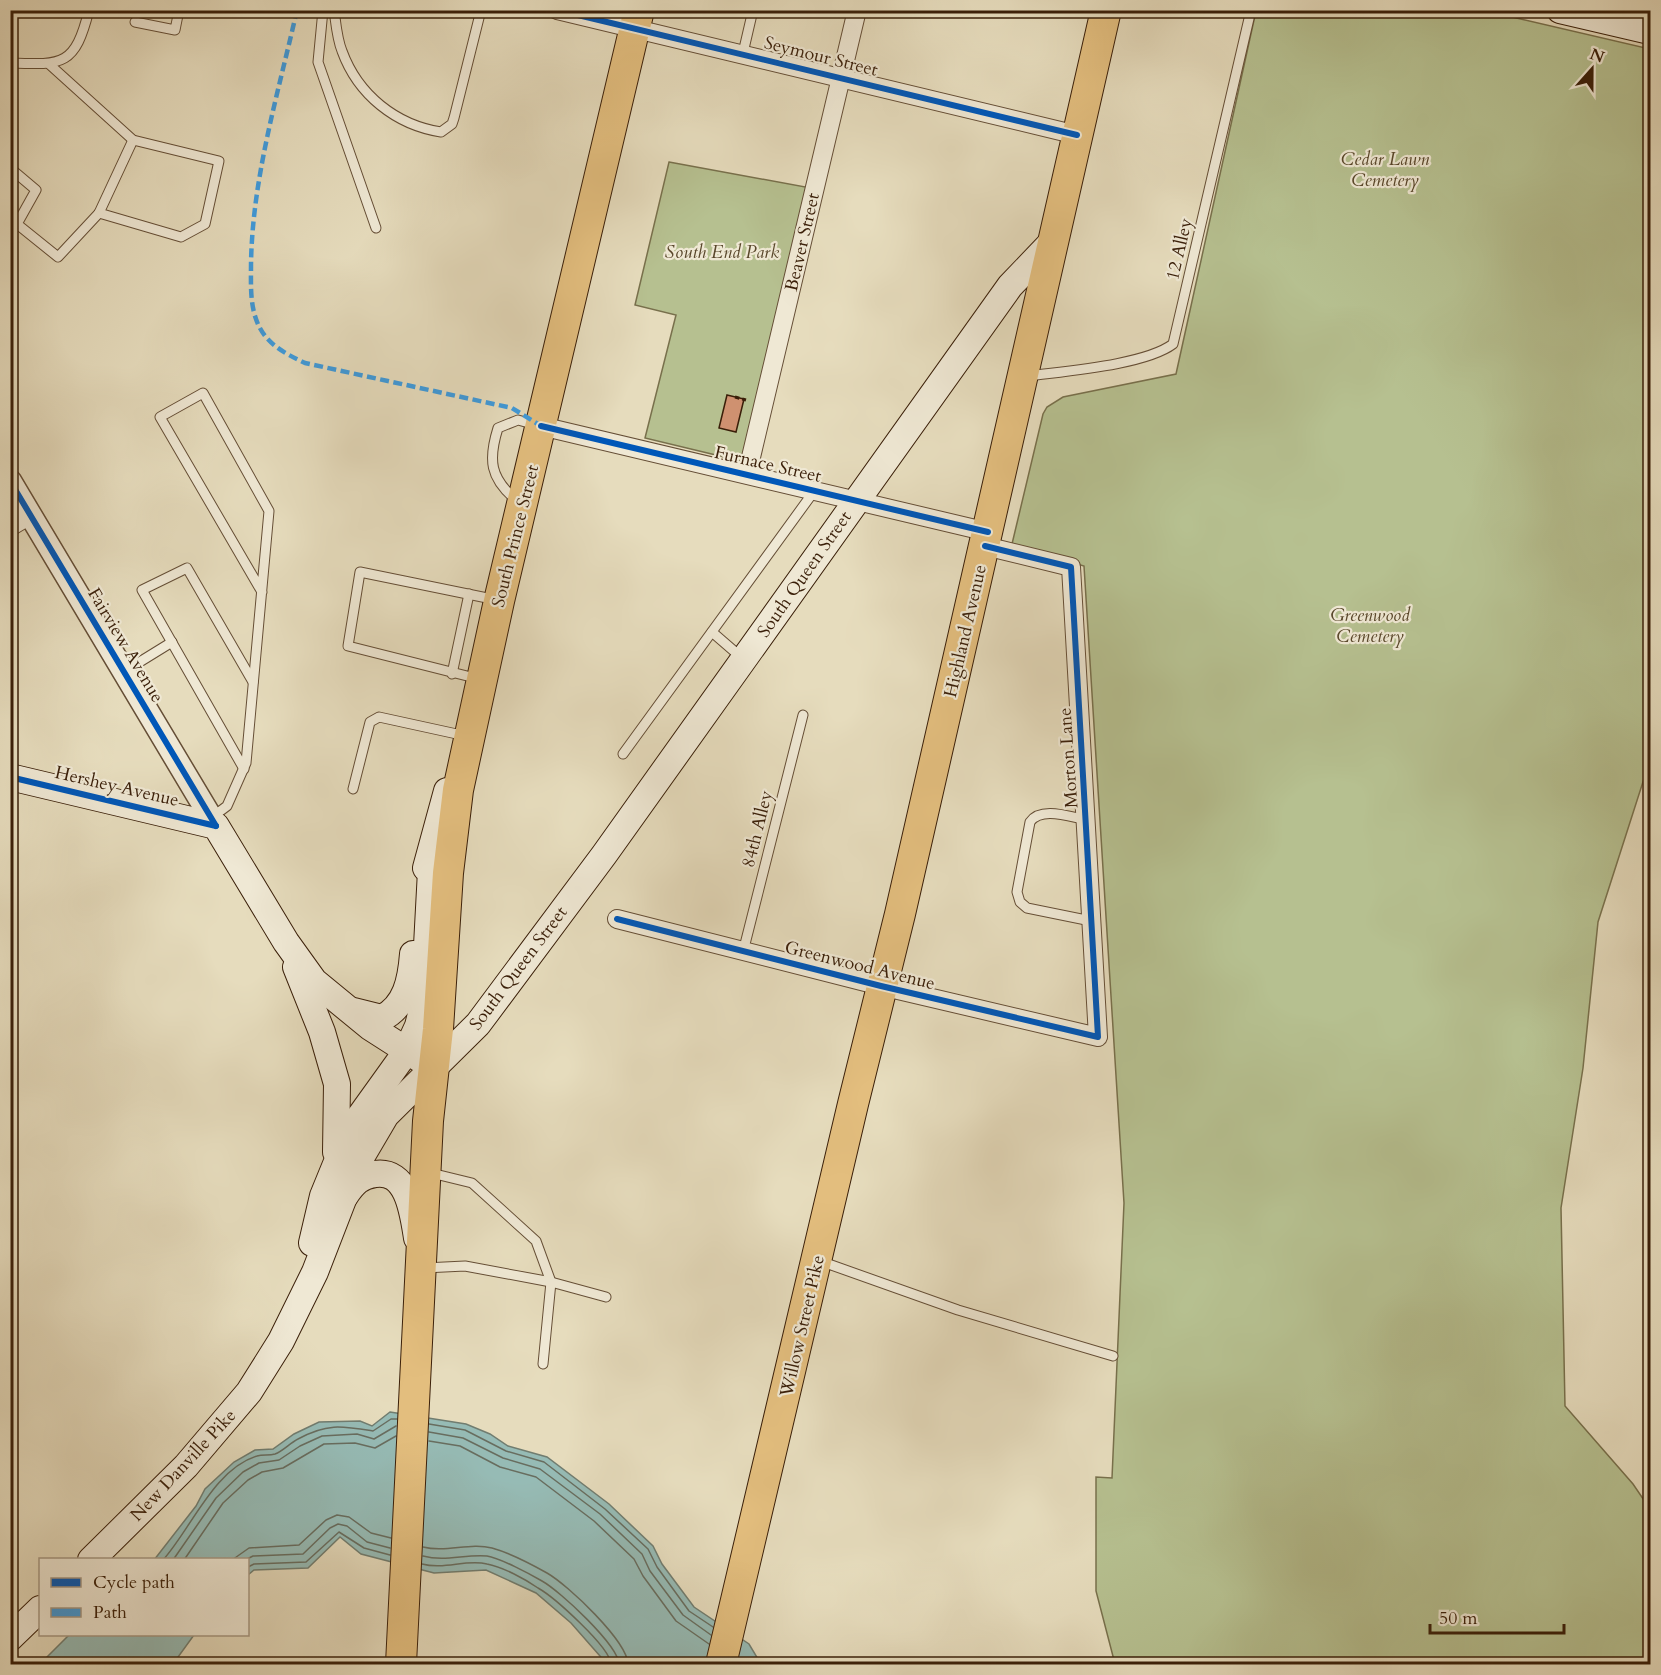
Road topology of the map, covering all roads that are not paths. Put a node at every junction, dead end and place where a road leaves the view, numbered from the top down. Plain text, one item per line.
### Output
1 (89, 10) edge
2 (179, 10) edge
3 (323, 10) edge
4 (334, 10) edge
5 (482, 10) edge
6 (557, 10) edge
7 (753, 10) edge
8 (857, 10) edge
9 (1106, 10) edge
10 (1251, 10) edge
11 (1560, 10) edge
12 (636, 20) edge
13 (135, 22) dead end
14 (1650, 31) edge
15 (743, 53) junction
16 (10, 63) edge
17 (49, 64) junction
18 (842, 77) junction
19 (1077, 135) junction
20 (133, 140) junction
21 (10, 168) edge
22 (99, 213) junction
23 (376, 228) dead end
24 (1054, 240) junction
25 (1023, 376) junction
26 (541, 426) junction
27 (747, 474) junction
28 (10, 481) edge
29 (814, 490) junction
30 (857, 500) junction
31 (523, 506) junction
32 (30, 515) junction
33 (10, 527) edge
34 (986, 539) junction
35 (261, 592) junction
36 (469, 594) junction
37 (499, 601) junction
38 (712, 632) junction
39 (172, 642) junction
40 (744, 659) junction
41 (124, 671) junction
42 (467, 677) junction
43 (253, 682) junction
44 (803, 715) dead end
45 (468, 737) junction
46 (623, 754) dead end
47 (244, 769) junction
48 (10, 777) edge
49 (352, 789) dead end
50 (1087, 820) junction
51 (213, 822) junction
52 (432, 852) junction
53 (617, 919) dead end
54 (1091, 921) junction
55 (286, 942) junction
56 (743, 952) junction
57 (881, 986) junction
58 (345, 1008) junction
59 (1098, 1037) joint
60 (406, 1052) junction
61 (434, 1068) junction
62 (335, 1162) junction
63 (425, 1172) junction
64 (342, 1201) junction
65 (818, 1260) junction
66 (421, 1268) junction
67 (551, 1282) junction
68 (606, 1297) dead end
69 (300, 1299) junction
70 (1113, 1356) dead end
71 (543, 1364) dead end
72 (93, 1558) edge
73 (39, 1610) edge
74 (10, 1638) edge
75 (402, 1652) edge
76 (721, 1665) edge

1 - 17 lane
2 - 13 lane
3 - 23 lane
4 - 5 lane
6 - 12 street, Seymour Street
7 - 15 lane
8 - 18 street, Beaver Street
9 - 19 highway
10 - 25 lane, 12 Alley
11 - 14 main road
12 - 15 street, Seymour Street
12 - 26 highway, South Prince Street
15 - 18 street, Seymour Street
16 - 17 lane
17 - 20 lane
18 - 19 street, Seymour Street
18 - 27 street, Beaver Street
19 - 24 highway
20 - 22 lane
20 - 22 lane
21 - 22 lane
24 - 25 highway, Highland Avenue
24 - 30 main road, South Queen Street
25 - 34 highway, Highland Avenue
26 - 27 street, Furnace Street
26 - 31 highway, South Prince Street
26 - 31 lane
27 - 29 street, Furnace Street
28 - 32 street, Fairview Avenue
29 - 30 street, Furnace Street
29 - 38 lane
30 - 34 street, Furnace Street
30 - 40 main road, South Queen Street
31 - 37 highway, South Prince Street
32 - 33 street
32 - 41 street, Fairview Avenue
34 - 50 street, Morton Lane
34 - 57 highway, Highland Avenue
35 - 35 lane
35 - 43 lane
36 - 37 lane
36 - 42 lane
36 - 42 lane
37 - 42 highway, South Prince Street
38 - 40 lane
38 - 46 lane
39 - 41 lane
39 - 43 lane
39 - 47 lane
40 - 61 main road, South Queen Street
41 - 51 street, Fairview Avenue
42 - 45 highway, South Prince Street
43 - 47 lane
44 - 56 lane, 84th Alley
45 - 49 lane
45 - 52 main road
45 - 61 highway, South Prince Street
47 - 51 lane
48 - 51 main road, Hershey Avenue
50 - 54 street, Morton Lane
50 - 54 lane
51 - 55 main road, Fairview Avenue
52 - 58 main road
52 - 60 main road, New Danville Pike
53 - 56 street, Greenwood Avenue
54 - 59 street, Morton Lane
55 - 58 main road, Fairview Avenue
55 - 62 main road
56 - 57 street, Greenwood Avenue
57 - 59 street, Greenwood Avenue
57 - 65 highway, Willow Street Pike
58 - 60 main road, Fairview Avenue
60 - 61 main road, Fairview Avenue
60 - 62 main road, New Danville Pike
61 - 63 highway
61 - 64 main road, New Danville Pike
62 - 69 main road, New Danville Pike
63 - 66 highway
63 - 67 lane
64 - 66 main road
64 - 69 main road, New Danville Pike
65 - 70 lane
65 - 76 highway, Willow Street Pike
66 - 67 lane
66 - 75 highway
67 - 68 lane
67 - 71 lane
69 - 72 main road, New Danville Pike
73 - 74 main road

